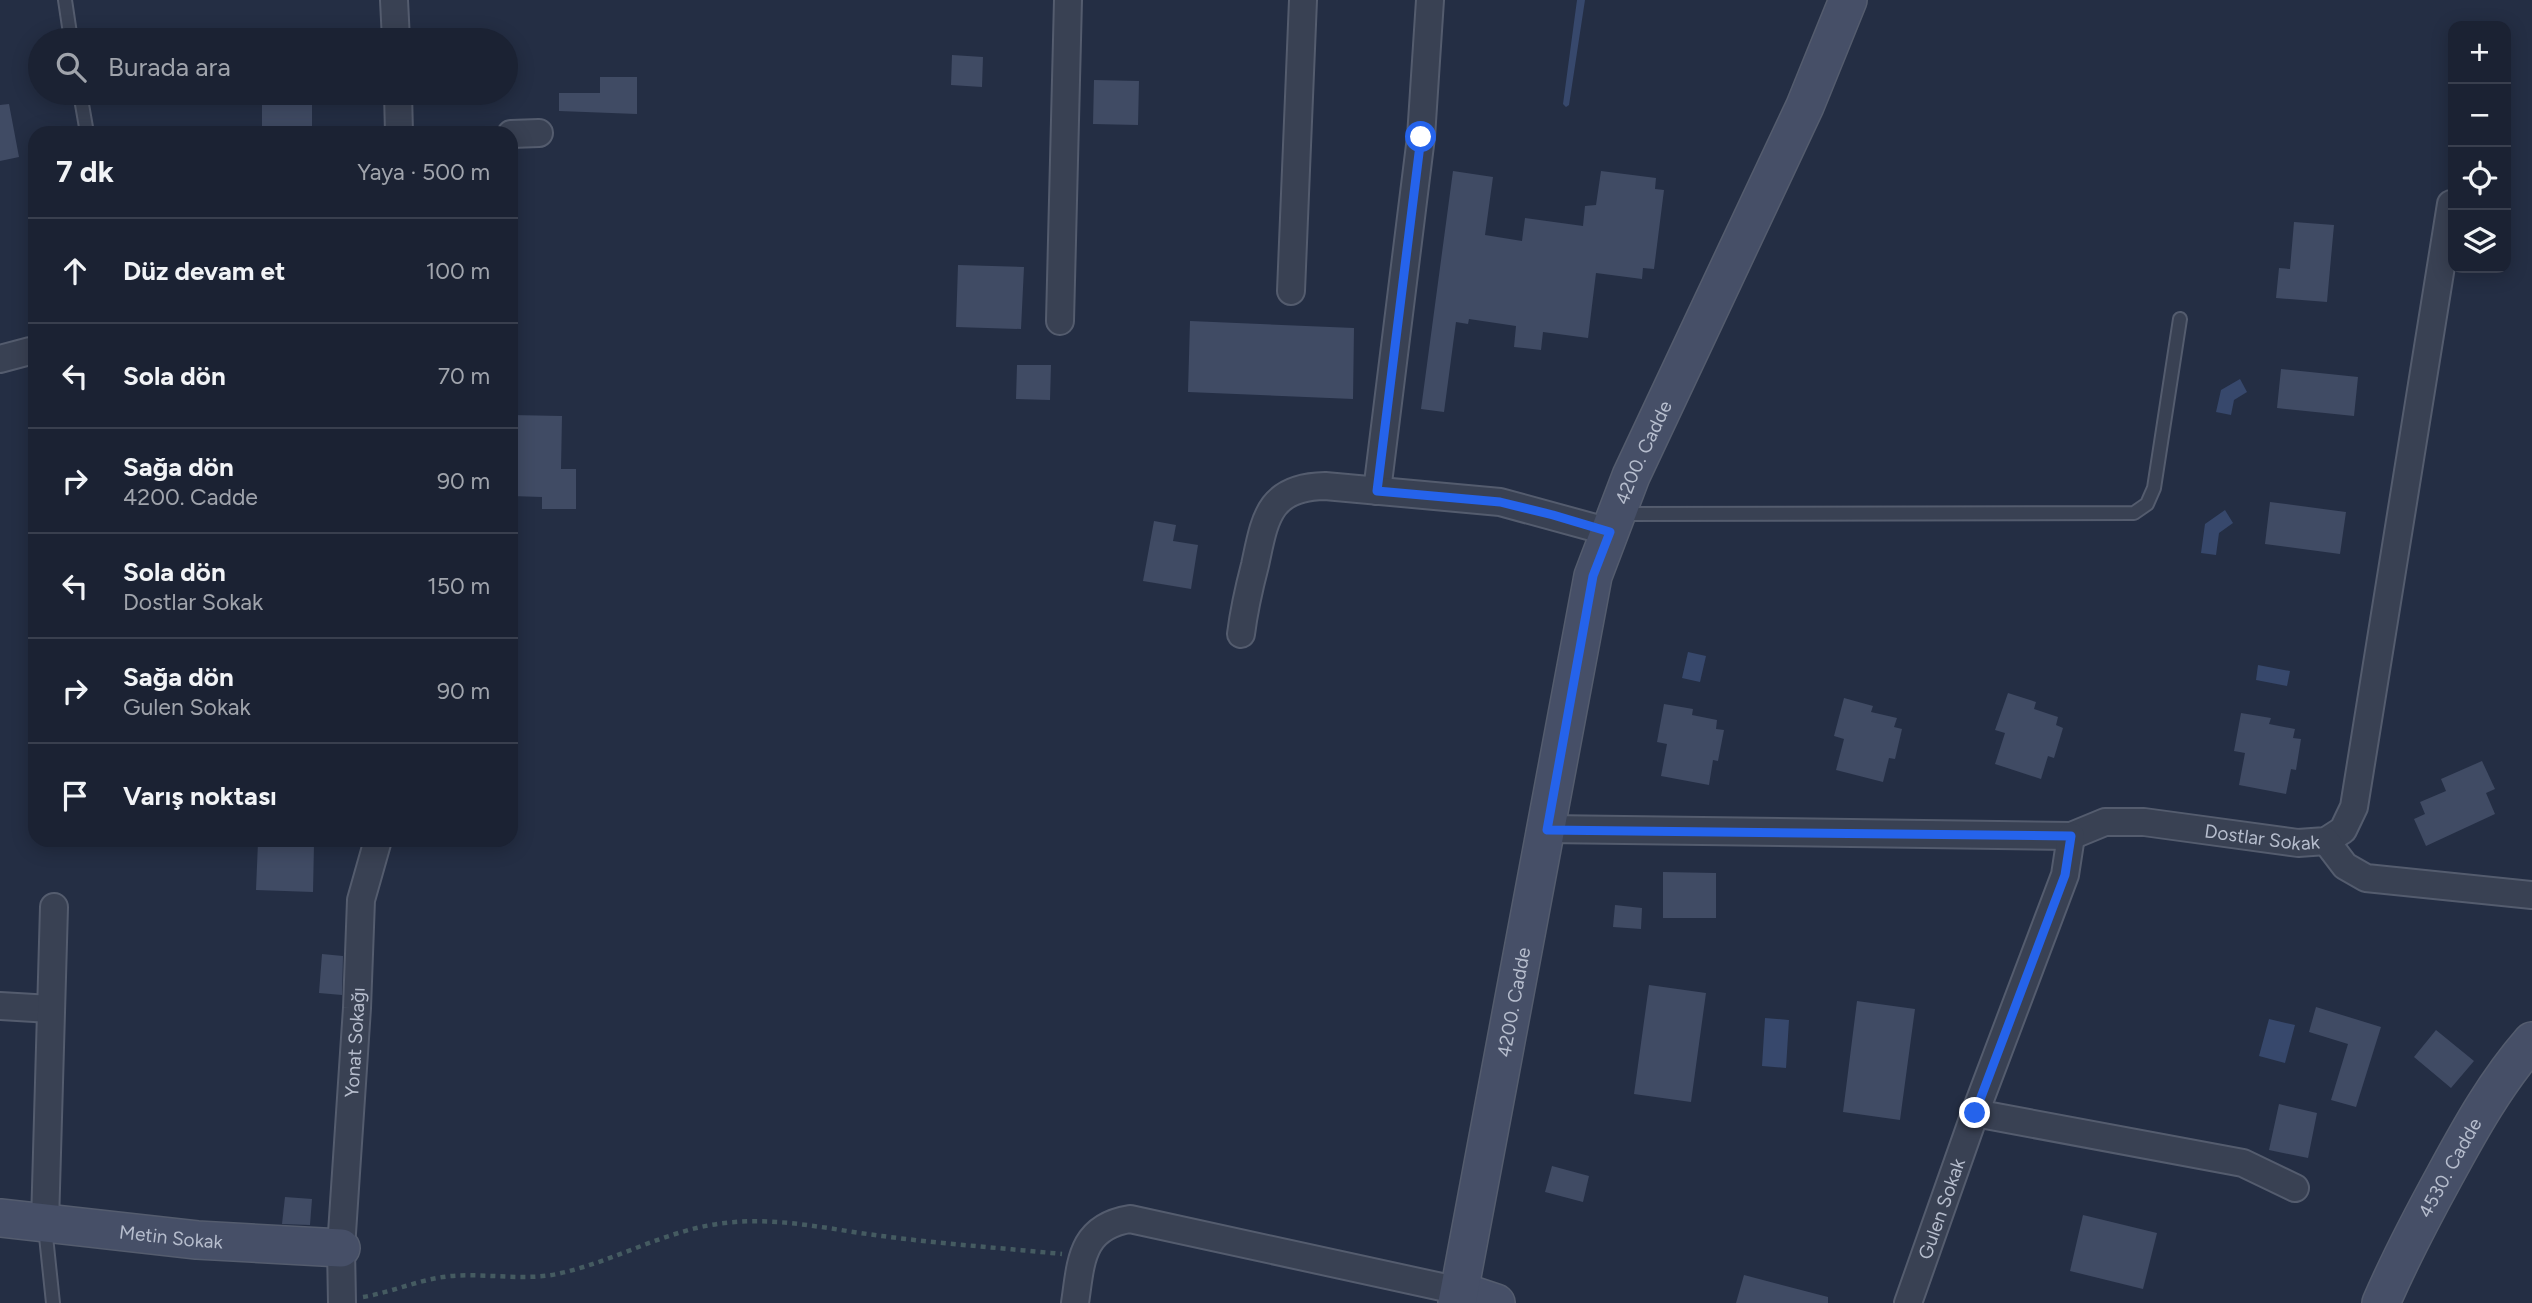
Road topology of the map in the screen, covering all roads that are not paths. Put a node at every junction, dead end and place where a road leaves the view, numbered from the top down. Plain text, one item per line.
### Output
1 (65, 0) edge
2 (394, 0) edge
3 (1068, 0) edge
4 (1303, 0) edge
5 (1430, 0) edge
6 (1848, 0) edge
7 (69, 28) edge
8 (395, 28) edge
9 (82, 105) edge
10 (398, 105) edge
11 (86, 126) edge
12 (399, 126) edge
13 (539, 133) dead end
14 (518, 134) edge
15 (2450, 210) edge
16 (1291, 291) dead end
17 (2180, 319) dead end
18 (1060, 321) dead end
19 (28, 352) edge
20 (0, 359) edge
21 (1377, 491) junction
22 (1613, 523) junction
23 (1241, 634) dead end
24 (1547, 830) junction
25 (2071, 836) junction
26 (2326, 841) junction
27 (376, 847) edge
28 (2532, 895) edge
29 (54, 907) dead end
30 (0, 1006) edge
31 (51, 1009) junction
32 (2532, 1041) edge
33 (1975, 1113) junction
34 (2295, 1188) dead end
35 (0, 1218) edge
36 (45, 1223) junction
37 (341, 1248) junction
38 (1458, 1297) edge
39 (342, 1302) edge
40 (53, 1303) edge
41 (1075, 1303) edge
42 (1496, 1303) edge
43 (1908, 1303) edge
44 (2381, 1303) edge

1 - 7 lane
2 - 8 street
3 - 18 street
4 - 16 street
5 - 21 street
6 - 22 main road, 4200. Cadde
9 - 11 lane
10 - 12 street
13 - 14 street
15 - 26 street, Dostlar Sokak
17 - 22 lane
19 - 20 street
21 - 22 street
21 - 23 street
22 - 24 main road, 4200. Cadde
24 - 25 street, Dostlar Sokak
24 - 38 main road, 4200. Cadde
25 - 26 street, Dostlar Sokak
25 - 33 street, Gulen Sokak
26 - 28 street
27 - 37 street, Yonat Sokağı
29 - 31 street
30 - 31 street
31 - 36 street
32 - 44 main road, 4530. Cadde
33 - 34 street
33 - 43 street, Gulen Sokak
35 - 36 main road, Metin Sokak
36 - 37 main road, Metin Sokak
36 - 40 lane
37 - 39 street, Yonat Sokağı
38 - 41 street
38 - 42 main road

